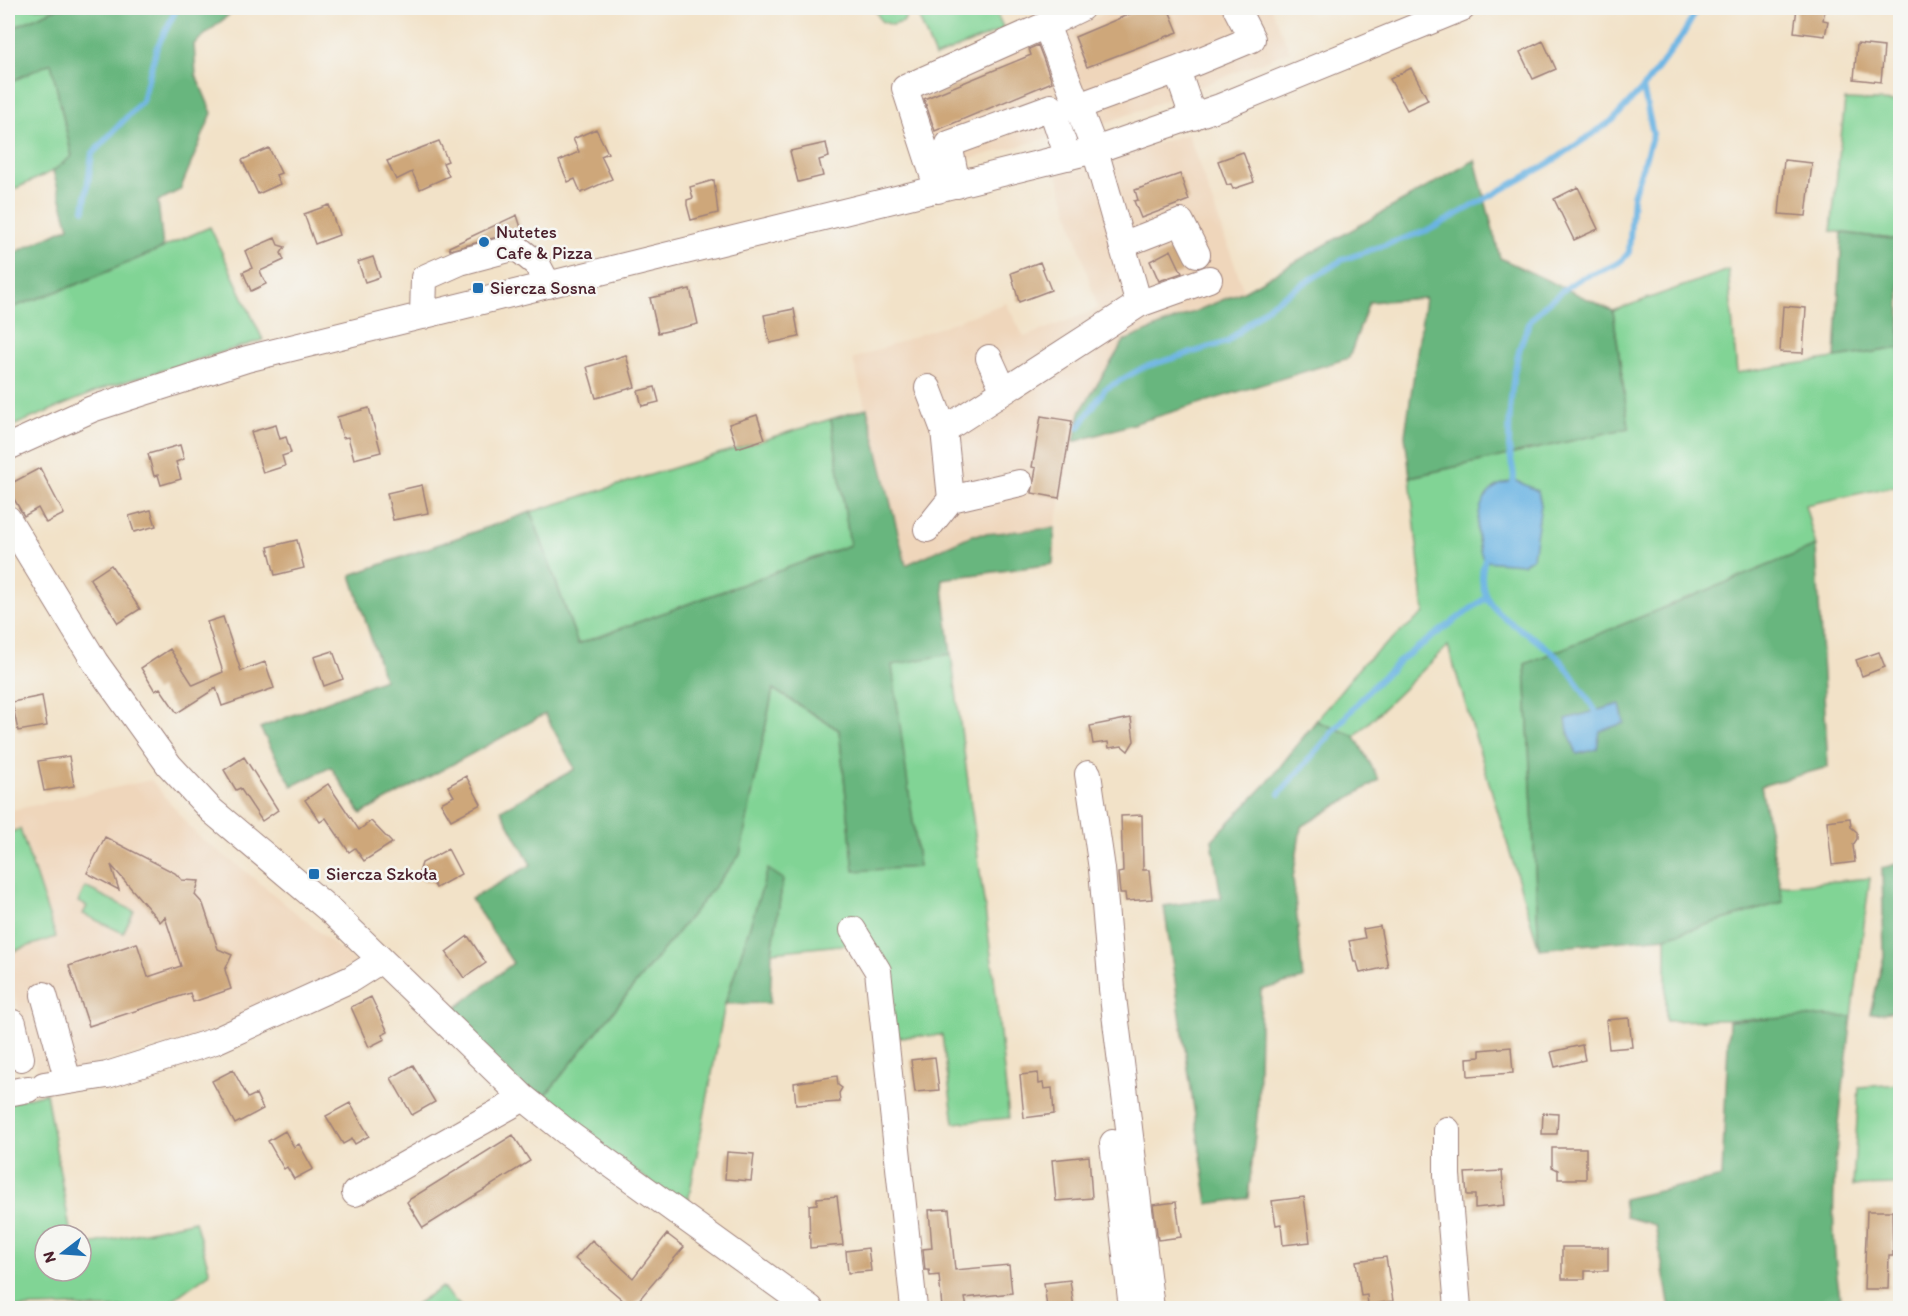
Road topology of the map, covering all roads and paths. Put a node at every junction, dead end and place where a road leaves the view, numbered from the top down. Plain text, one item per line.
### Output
1 (1081, 8) edge
2 (1236, 8) edge
3 (1462, 8) edge
4 (1046, 25) junction
5 (1177, 70) junction
6 (1076, 107) junction
7 (1193, 117) junction
8 (1095, 150) junction
9 (1068, 157) junction
10 (948, 187) junction
11 (1122, 245) junction
12 (1197, 254) dead end
13 (1209, 279) dead end
14 (548, 285) junction
15 (1139, 304) junction
16 (423, 316) junction
17 (989, 358) dead end
18 (928, 388) dead end
19 (1004, 391) junction
20 (944, 430) junction
21 (8, 447) edge
22 (1020, 483) dead end
23 (951, 499) junction
24 (8, 519) edge
25 (927, 529) dead end
26 (1088, 774) dead end
27 (853, 930) dead end
28 (381, 960) junction
29 (44, 995) dead end
30 (8, 1024) edge
31 (21, 1058) dead end
32 (37, 1087) edge
33 (524, 1098) junction
34 (1448, 1130) dead end
35 (1113, 1143) dead end
36 (1438, 1157) dead end
37 (355, 1194) dead end
38 (1451, 1222) junction
39 (810, 1308) edge
40 (914, 1308) edge
41 (1132, 1308) edge
42 (1151, 1308) edge
43 (1458, 1308) edge

1 - 4 street
2 - 5 street
3 - 7 street
4 - 6 street
4 - 10 street
5 - 6 street
5 - 7 street
6 - 8 street
7 - 8 street
8 - 9 street
8 - 11 street
9 - 10 street
9 - 10 street
10 - 14 street
11 - 12 street
11 - 15 street
13 - 15 street
14 - 16 street
14 - 16 street
15 - 19 street
16 - 21 street
17 - 19 street
18 - 20 street
19 - 20 street
20 - 23 street
22 - 23 street
23 - 25 street
24 - 28 street
26 - 42 street
27 - 40 street
28 - 32 street
28 - 33 street
29 - 32 street
30 - 31 street
33 - 37 street
33 - 39 street
34 - 38 street
35 - 41 street
36 - 38 street
38 - 43 street

